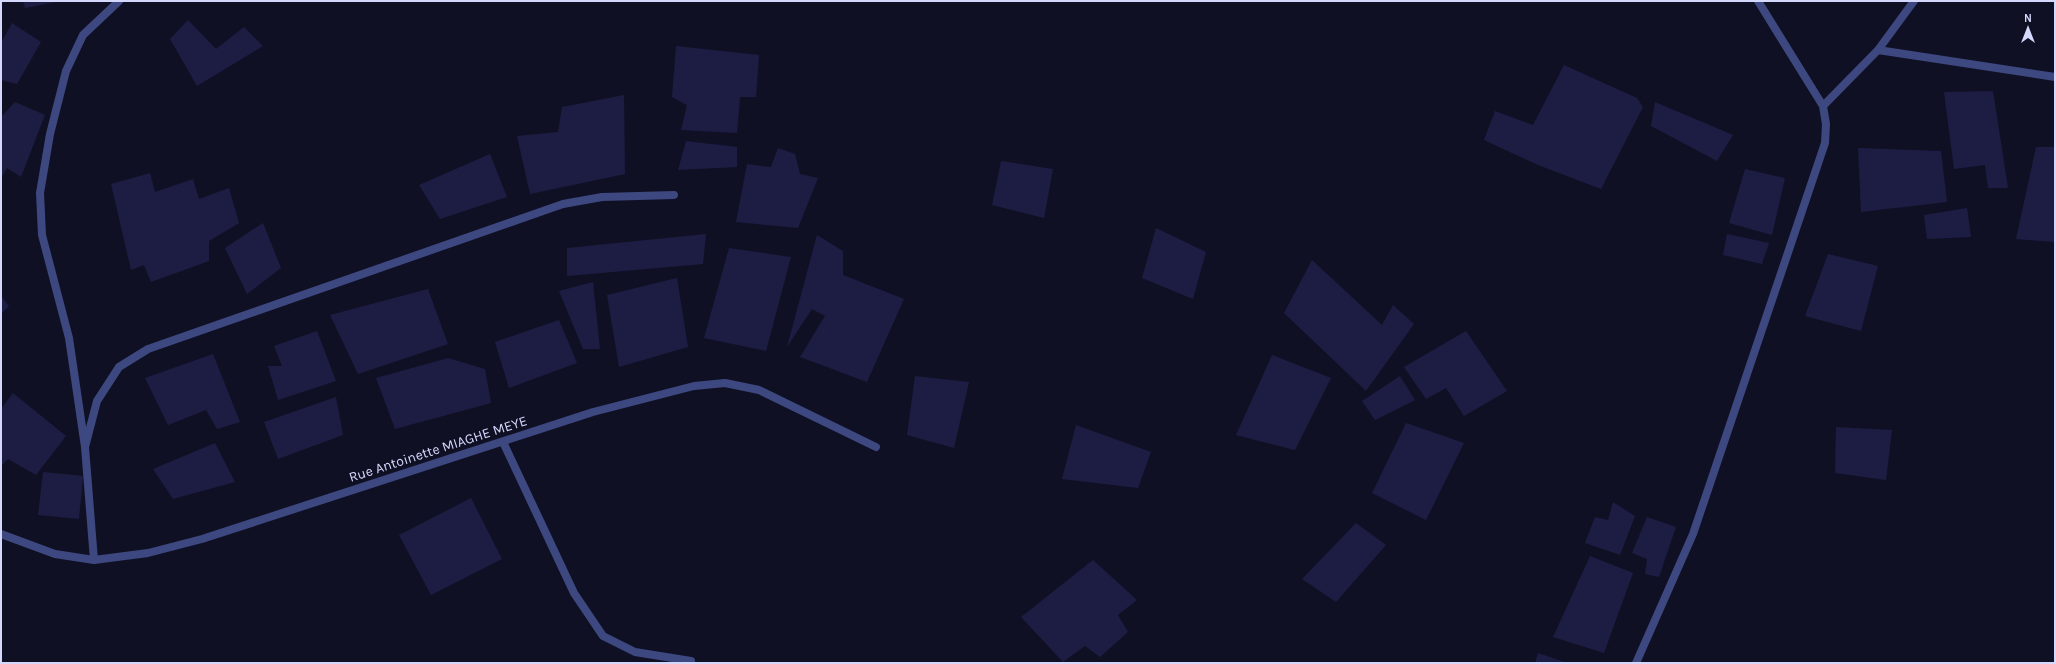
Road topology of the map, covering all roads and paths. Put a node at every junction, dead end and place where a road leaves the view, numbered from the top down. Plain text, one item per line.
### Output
1 (119, 1) edge
2 (1758, 1) edge
3 (1914, 1) edge
4 (1878, 50) junction
5 (2055, 77) edge
6 (1823, 106) junction
7 (674, 195) dead end
8 (503, 442) junction
9 (85, 447) junction
10 (876, 447) dead end
11 (1, 534) edge
12 (94, 560) junction
13 (691, 661) dead end
14 (1636, 663) edge

1 - 9 street
2 - 6 street
3 - 4 street
4 - 5 street
4 - 6 street
6 - 14 street
7 - 9 street
8 - 10 street, Rue Antoinette MIAGHE MEYE
8 - 12 street, Rue Antoinette MIAGHE MEYE
8 - 13 street
9 - 12 street
11 - 12 street, Rue Antoinette MIAGHE MEYE

